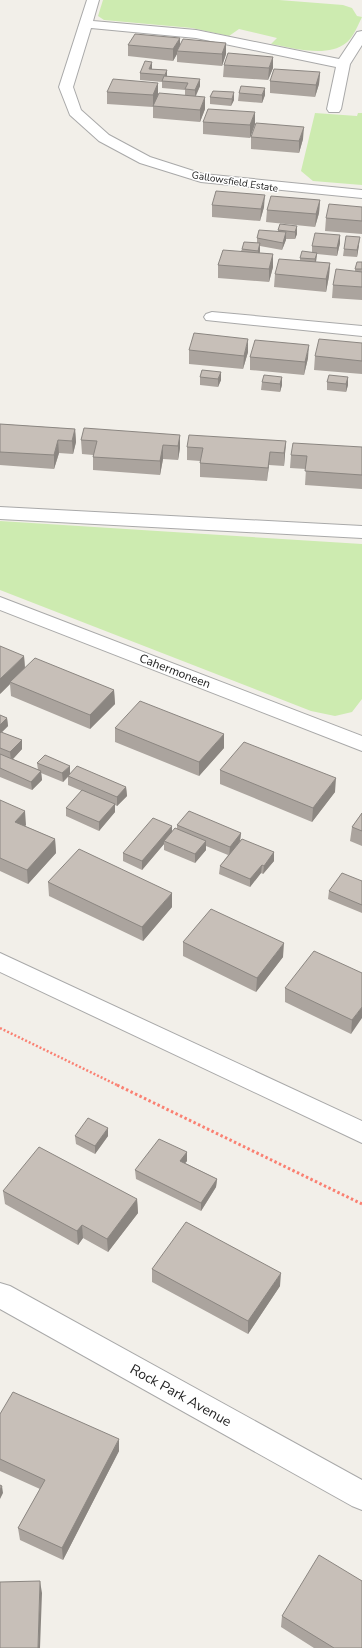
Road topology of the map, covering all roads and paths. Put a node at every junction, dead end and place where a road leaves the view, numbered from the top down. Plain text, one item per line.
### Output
1 (93, 0) edge
2 (86, 24) junction
3 (362, 35) edge
4 (343, 64) junction
5 (334, 109) dead end
6 (362, 194) edge
7 (212, 317) dead end
8 (362, 330) edge
9 (0, 513) edge
10 (362, 532) edge
11 (0, 603) edge
12 (358, 736) edge
13 (0, 962) edge
14 (0, 1028) edge
15 (362, 1133) edge
16 (362, 1204) edge
17 (0, 1295) edge
18 (362, 1496) edge

1 - 2 street, Gallowsfield Estate
2 - 4 street
2 - 6 street, Gallowsfield Estate
3 - 4 street
4 - 5 street
7 - 8 street
9 - 10 street
11 - 12 street, Cahermoneen
13 - 15 street
14 - 16 path
17 - 18 street, Rock Park Avenue

